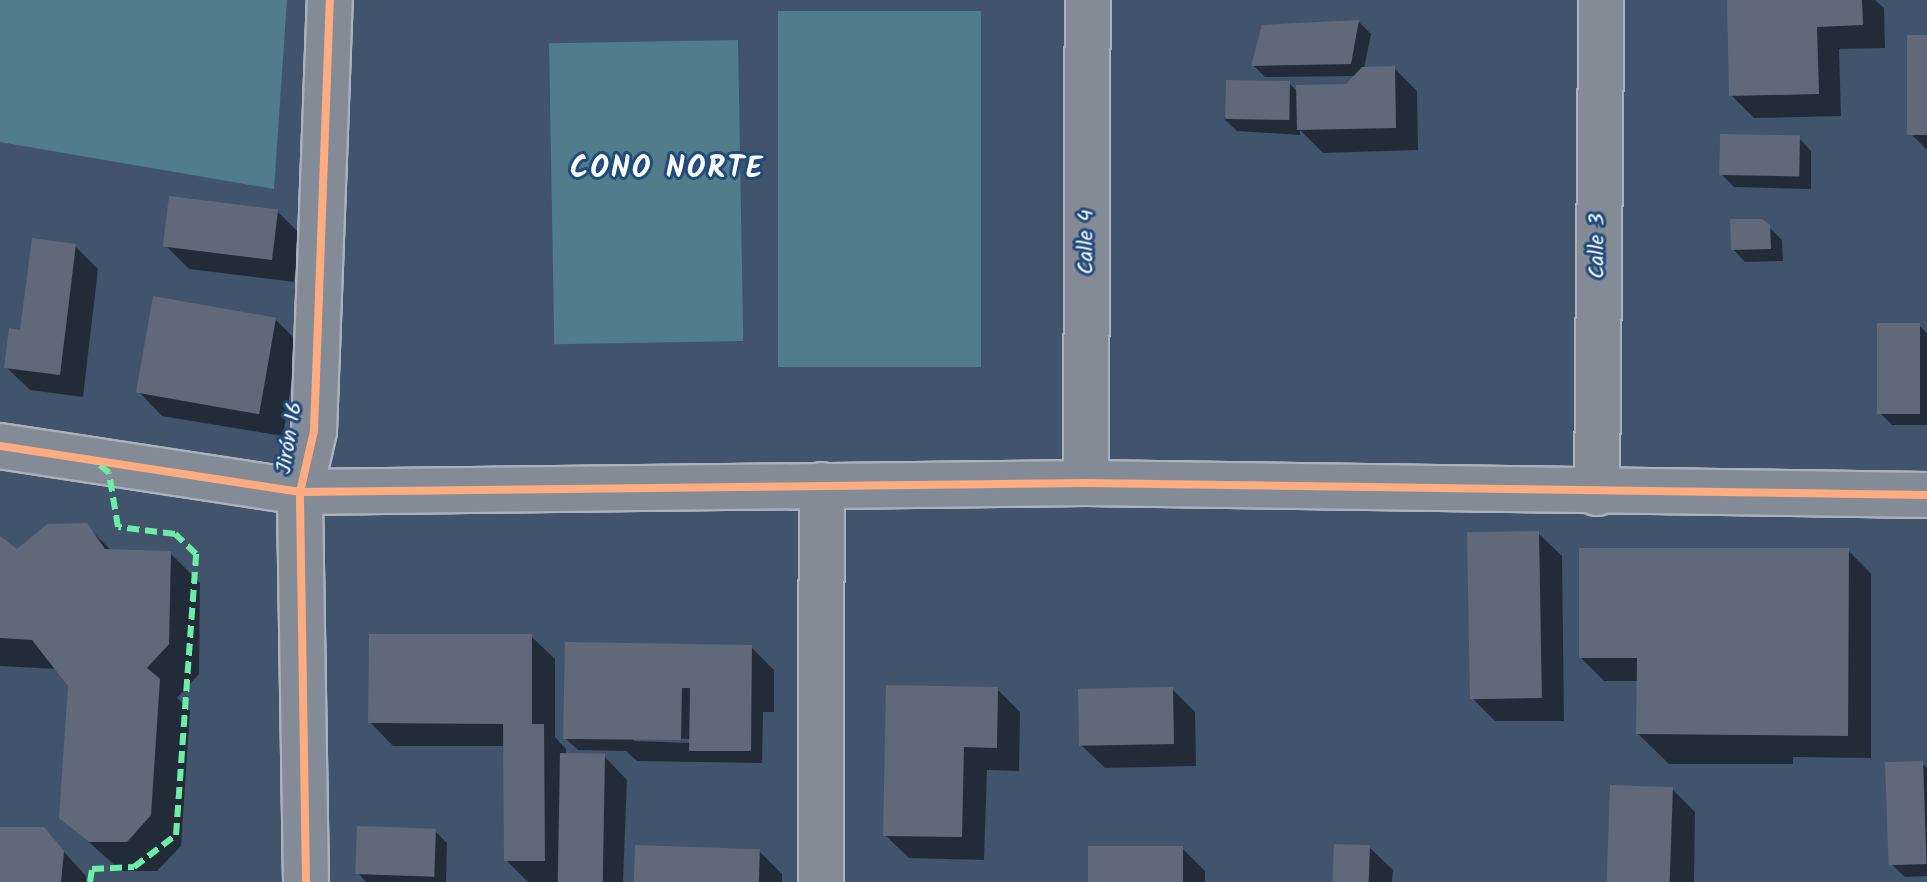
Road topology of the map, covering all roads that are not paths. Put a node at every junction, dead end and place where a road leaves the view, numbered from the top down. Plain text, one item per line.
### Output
1 (330, 0) edge
2 (1088, 0) edge
3 (1601, 0) edge
4 (0, 446) edge
5 (1086, 483) junction
6 (822, 485) junction
7 (300, 492) junction
8 (1597, 493) junction
9 (1927, 495) edge
10 (306, 882) edge
11 (821, 882) edge

1 - 7 street, Jirón 16
2 - 5 street, Calle 4
3 - 8 street, Calle 3
4 - 7 street
5 - 6 street
5 - 8 street
6 - 7 street
6 - 11 street
7 - 10 street, Jirón 16
8 - 9 street

